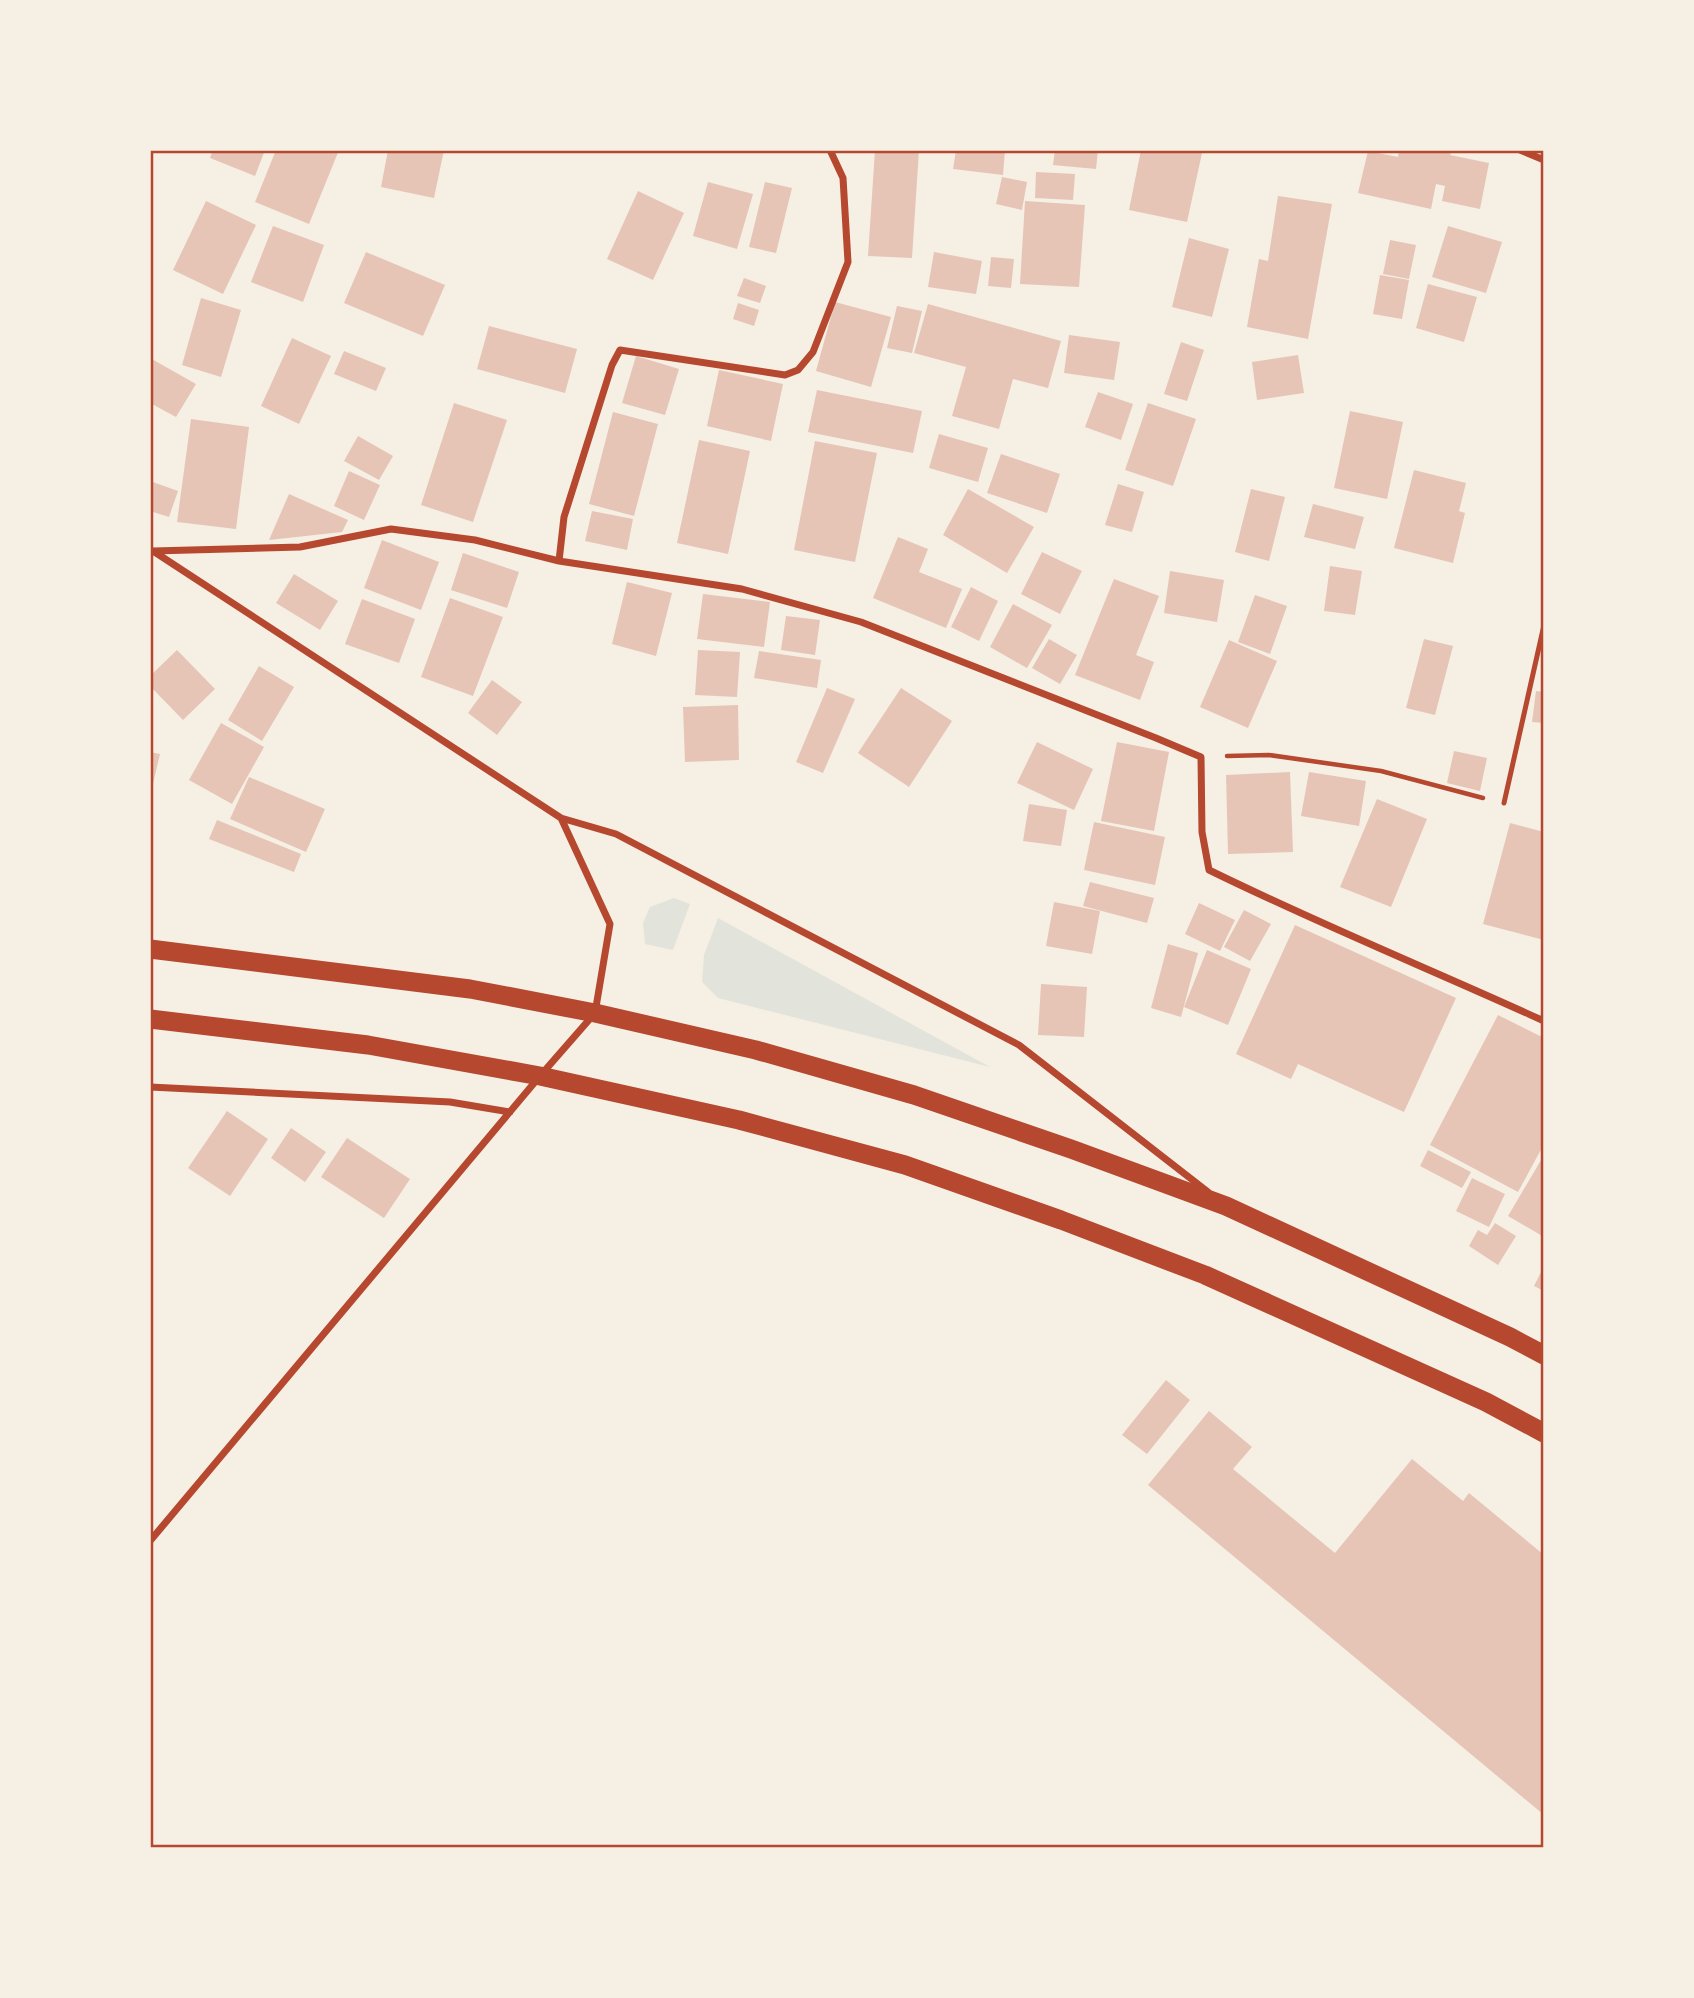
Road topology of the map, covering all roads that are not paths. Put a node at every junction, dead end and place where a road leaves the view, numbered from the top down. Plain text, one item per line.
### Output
1 (830, 150) edge
2 (1520, 150) edge
3 (1544, 160) edge
4 (152, 551) edge
5 (559, 561) junction
6 (1544, 625) edge
7 (1504, 803) road end
8 (561, 818) junction
9 (150, 949) edge
10 (595, 1013) junction
11 (150, 1020) edge
12 (1544, 1021) edge
13 (540, 1076) junction
14 (150, 1087) edge
15 (510, 1112) junction
16 (1226, 1206) junction
17 (1544, 1355) edge
18 (1544, 1433) edge
19 (150, 1541) edge

1 - 5 street
2 - 3 street
4 - 5 street
4 - 8 street
5 - 12 street
6 - 7 lane
8 - 10 street
8 - 16 street
9 - 10 highway
10 - 13 street
10 - 16 highway
11 - 13 highway
13 - 15 street
13 - 18 highway
14 - 15 street
15 - 19 street
16 - 17 highway

